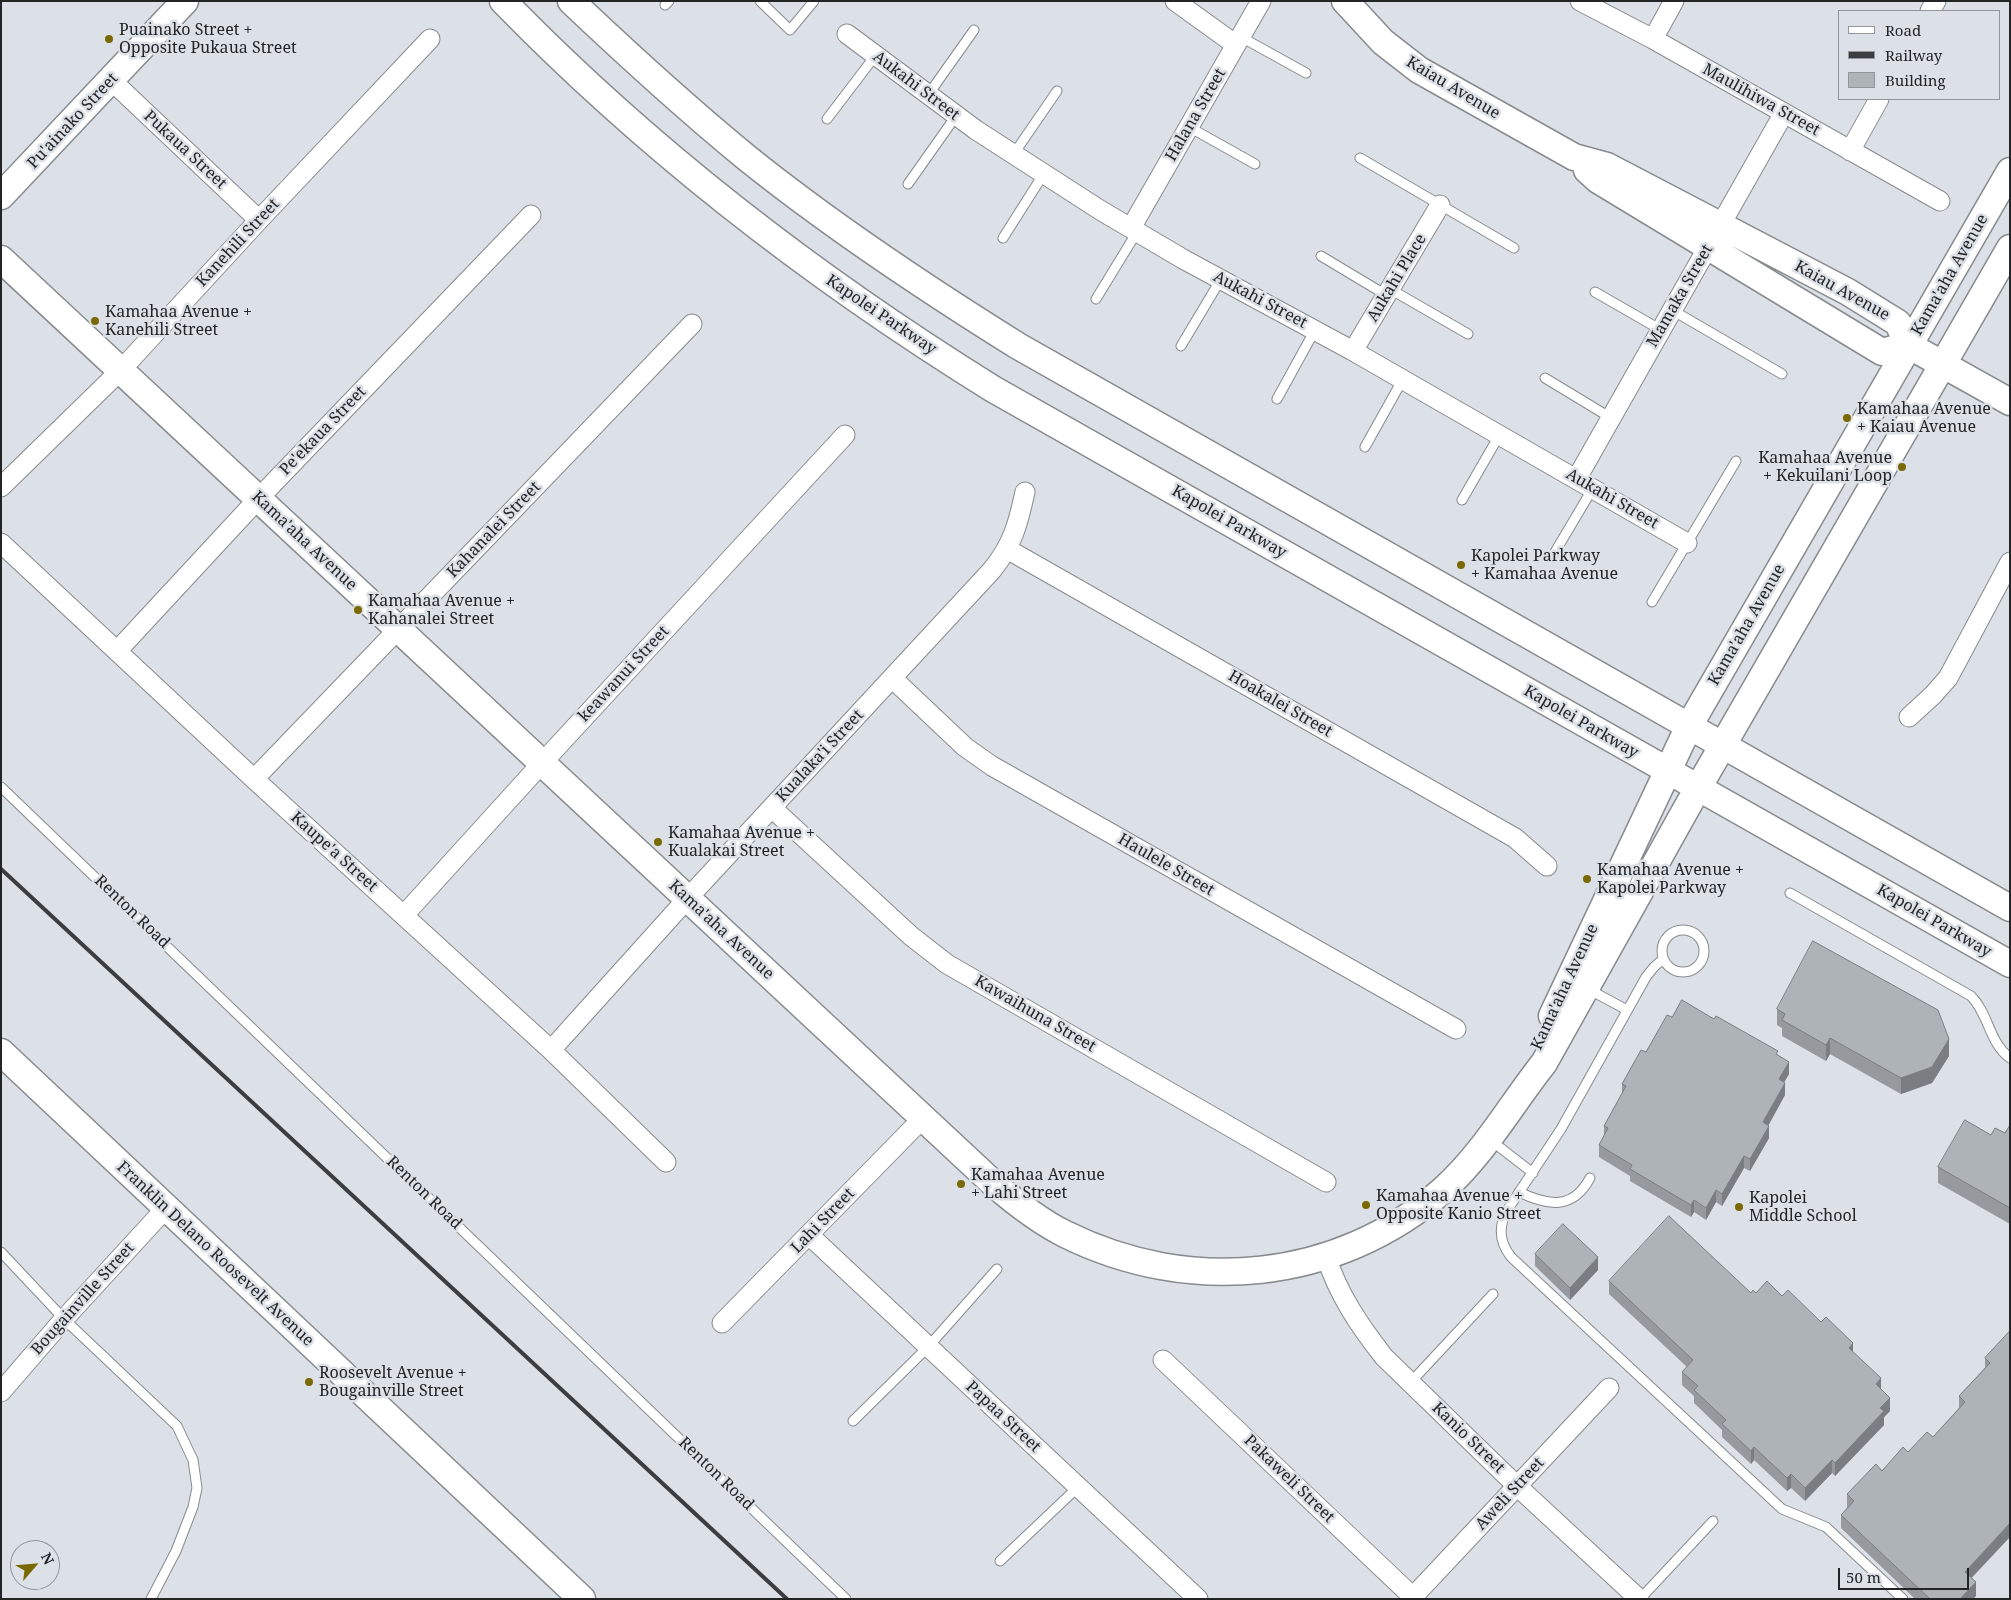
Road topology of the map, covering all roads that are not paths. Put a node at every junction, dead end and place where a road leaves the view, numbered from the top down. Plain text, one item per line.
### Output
1 (185, 1) edge
2 (503, 1) edge
3 (571, 1) edge
4 (760, 1) edge
5 (814, 1) edge
6 (1175, 1) edge
7 (1262, 1) edge
8 (1345, 1) edge
9 (1580, 1) edge
10 (1674, 1) edge
11 (974, 30) dead end
12 (847, 34) dead end
13 (430, 39) dead end
14 (1653, 39) junction
15 (1239, 41) junction
16 (875, 56) junction
17 (1306, 73) dead end
18 (111, 80) junction
19 (1057, 91) dead end
20 (928, 95) junction
21 (1879, 100) edge
22 (1784, 113) junction
23 (956, 116) junction
24 (827, 119) dead end
25 (1189, 127) junction
26 (1850, 151) junction
27 (1013, 155) junction
28 (1360, 158) dead end
29 (1255, 164) dead end
30 (2010, 171) edge
31 (1043, 176) junction
32 (908, 184) dead end
33 (1, 196) edge
34 (1940, 201) dead end
35 (1440, 205) junction
36 (531, 214) dead end
37 (259, 220) junction
38 (1134, 230) junction
39 (1714, 237) junction
40 (1002, 238) dead end
41 (1514, 248) dead end
42 (2010, 248) edge
43 (1321, 256) dead end
44 (1, 259) edge
45 (1221, 279) junction
46 (1388, 292) junction
47 (1595, 292) dead end
48 (1096, 299) dead end
49 (1672, 310) junction
50 (692, 324) dead end
51 (1315, 330) junction
52 (1661, 330) junction
53 (1468, 334) dead end
54 (1181, 346) dead end
55 (1908, 346) junction
56 (1353, 351) junction
57 (1942, 366) junction
58 (120, 371) junction
59 (1782, 374) dead end
60 (1545, 378) dead end
61 (1403, 379) junction
62 (1277, 399) dead end
63 (2010, 402) edge
64 (1611, 418) junction
65 (845, 434) dead end
66 (1500, 434) junction
67 (1365, 447) dead end
68 (1736, 461) dead end
69 (1585, 483) junction
70 (1, 487) edge
71 (1025, 492) dead end
72 (258, 499) junction
73 (1462, 500) dead end
74 (1, 543) edge
75 (1687, 543) junction
76 (1007, 549) junction
77 (1555, 552) dead end
78 (2010, 562) edge
79 (1652, 602) dead end
80 (398, 630) junction
81 (118, 650) junction
82 (892, 678) junction
83 (1909, 717) dead end
84 (1689, 726) junction
85 (1723, 746) junction
86 (542, 763) junction
87 (1667, 770) junction
88 (254, 779) junction
89 (1, 787) edge
90 (1698, 788) junction
91 (772, 808) junction
92 (1548, 866) dead end
93 (1790, 893) dead end
94 (687, 899) junction
95 (2010, 908) edge
96 (404, 915) junction
97 (1664, 960) junction
98 (2010, 964) edge
99 (1578, 983) junction
100 (1628, 1010) junction
101 (1456, 1029) dead end
102 (551, 1050) junction
103 (1, 1052) edge
104 (2010, 1058) edge
105 (923, 1118) junction
106 (1489, 1139) junction
107 (666, 1162) dead end
108 (1533, 1173) junction
109 (1590, 1178) dead end
110 (1326, 1182) dead end
111 (1519, 1192) junction
112 (166, 1208) junction
113 (808, 1235) junction
114 (1, 1252) edge
115 (1326, 1256) junction
116 (997, 1269) dead end
117 (1493, 1294) dead end
118 (64, 1319) junction
119 (722, 1323) dead end
120 (928, 1347) junction
121 (1164, 1360) dead end
122 (1410, 1383) junction
123 (1609, 1388) dead end
124 (1, 1392) edge
125 (853, 1420) dead end
126 (1517, 1486) junction
127 (1078, 1487) junction
128 (1713, 1521) dead end
129 (1000, 1561) dead end
130 (1192, 1597) edge
131 (1413, 1598) edge
132 (150, 1599) edge
133 (582, 1599) edge
134 (846, 1599) edge
135 (1640, 1599) edge
136 (1903, 1599) edge

1 - 18 street, Pu'ainako Street
2 - 87 street, Kapolei Parkway
3 - 84 street
4 - 5 lane
6 - 15 street
7 - 15 street, Halana Street
8 - 39 street, Kaiau Avenue
9 - 14 street, Maulihiwa Street
10 - 14 street
11 - 20 lane
12 - 16 street, Aukahi Street
13 - 37 street, Kanehili Street
14 - 22 street, Maulihiwa Street
15 - 17 lane
15 - 25 street, Halana Street
16 - 20 street, Aukahi Street
16 - 24 lane
18 - 33 street, Pu'ainako Street
18 - 37 street, Pukaua Street
19 - 27 lane
20 - 23 street, Aukahi Street
21 - 26 street
22 - 26 street, Maulihiwa Street
22 - 39 street, Mamaka Street
23 - 27 street, Aukahi Street
23 - 32 lane
25 - 29 lane
25 - 38 street, Halana Street
26 - 34 street, Maulihiwa Street
27 - 31 street, Aukahi Street
28 - 35 lane
30 - 55 street, Kama'aha Avenue
31 - 38 street, Aukahi Street
31 - 40 lane
35 - 41 lane
35 - 46 street, Aukahi Place
36 - 72 street, Pe'ekaua Street
37 - 58 street, Kanehili Street
38 - 45 street, Aukahi Street
38 - 48 lane
39 - 49 street, Mamaka Street
39 - 55 street, Kaiau Avenue
39 - 55 street, Kaiau Avenue
42 - 57 street, Kama'aha Avenue
43 - 46 lane
44 - 58 street, Kama'aha Avenue
45 - 51 street, Aukahi Street
45 - 54 lane
46 - 53 lane
46 - 56 street, Aukahi Place
47 - 52 lane
49 - 52 street, Mamaka Street
49 - 59 lane
50 - 80 street, Kahanalei Street
51 - 56 street, Aukahi Street
51 - 62 lane
52 - 64 street, Mamaka Street
55 - 57 street
55 - 84 street, Kama'aha Avenue
56 - 61 street, Aukahi Street
57 - 63 street
57 - 85 street, Kama'aha Avenue
58 - 70 street, Kanehili Street
58 - 72 street, Kama'aha Avenue
60 - 64 lane
61 - 66 street, Aukahi Street
61 - 67 lane
64 - 69 street, Mamaka Street
65 - 86 street, keawanui Street
66 - 69 street, Aukahi Street
66 - 73 lane
68 - 75 lane
69 - 75 street, Aukahi Street
69 - 77 lane
71 - 76 street, Kualaka'i Street
72 - 80 street, Kama'aha Avenue
72 - 81 street, Pe'ekaua Street
74 - 81 street, Kaupe'a Street
75 - 79 lane
76 - 82 street, Kualaka'i Street
76 - 92 street, Hoakalei Street
78 - 83 street
80 - 86 street, Kama'aha Avenue
80 - 88 street, Kahanalei Street
81 - 88 street, Kaupe'a Street
82 - 91 street, Kualaka'i Street
82 - 101 street, Haulele Street
84 - 85 street
84 - 87 street, Kama'aha Avenue
85 - 90 street, Kama'aha Avenue
85 - 95 street
86 - 94 street, Kama'aha Avenue
86 - 96 street, keawanui Street
87 - 90 street, Kapolei Parkway
87 - 99 street, Kama'aha Avenue
88 - 96 street, Kaupe'a Street
89 - 134 lane, Renton Road
90 - 98 street, Kapolei Parkway
90 - 99 street, Kama'aha Avenue
91 - 94 street, Kualaka'i Street
91 - 110 street, Kawaihuna Street
93 - 104 lane
94 - 102 street, Kualaka'i Street
94 - 105 street, Kama'aha Avenue
96 - 102 street, Kaupe'a Street
97 - 97 lane
97 - 100 lane
99 - 100 lane
99 - 106 street, Kama'aha Avenue
100 - 108 lane
102 - 107 street, Kaupe'a Street
103 - 112 street, Franklin Delano Roosevelt Avenue
105 - 113 street, Lahi Street
105 - 115 street, Kama'aha Avenue
106 - 108 lane
106 - 115 street, Kama'aha Avenue
108 - 111 lane
109 - 111 lane
111 - 136 lane
112 - 118 street, Bougainville Street
112 - 133 street, Franklin Delano Roosevelt Avenue
113 - 119 street, Lahi Street
113 - 120 street, Papaa Street
114 - 118 lane
115 - 122 street, Kanio Street
116 - 120 lane
117 - 122 lane
118 - 124 street, Bougainville Street
118 - 132 lane
120 - 125 lane
120 - 127 street, Papaa Street
121 - 131 street, Pakaweli Street
122 - 126 street, Kanio Street
123 - 126 street, Aweli Street
126 - 131 street, Aweli Street
126 - 135 street, Kanio Street
127 - 129 lane
127 - 130 street, Papaa Street
128 - 135 lane

